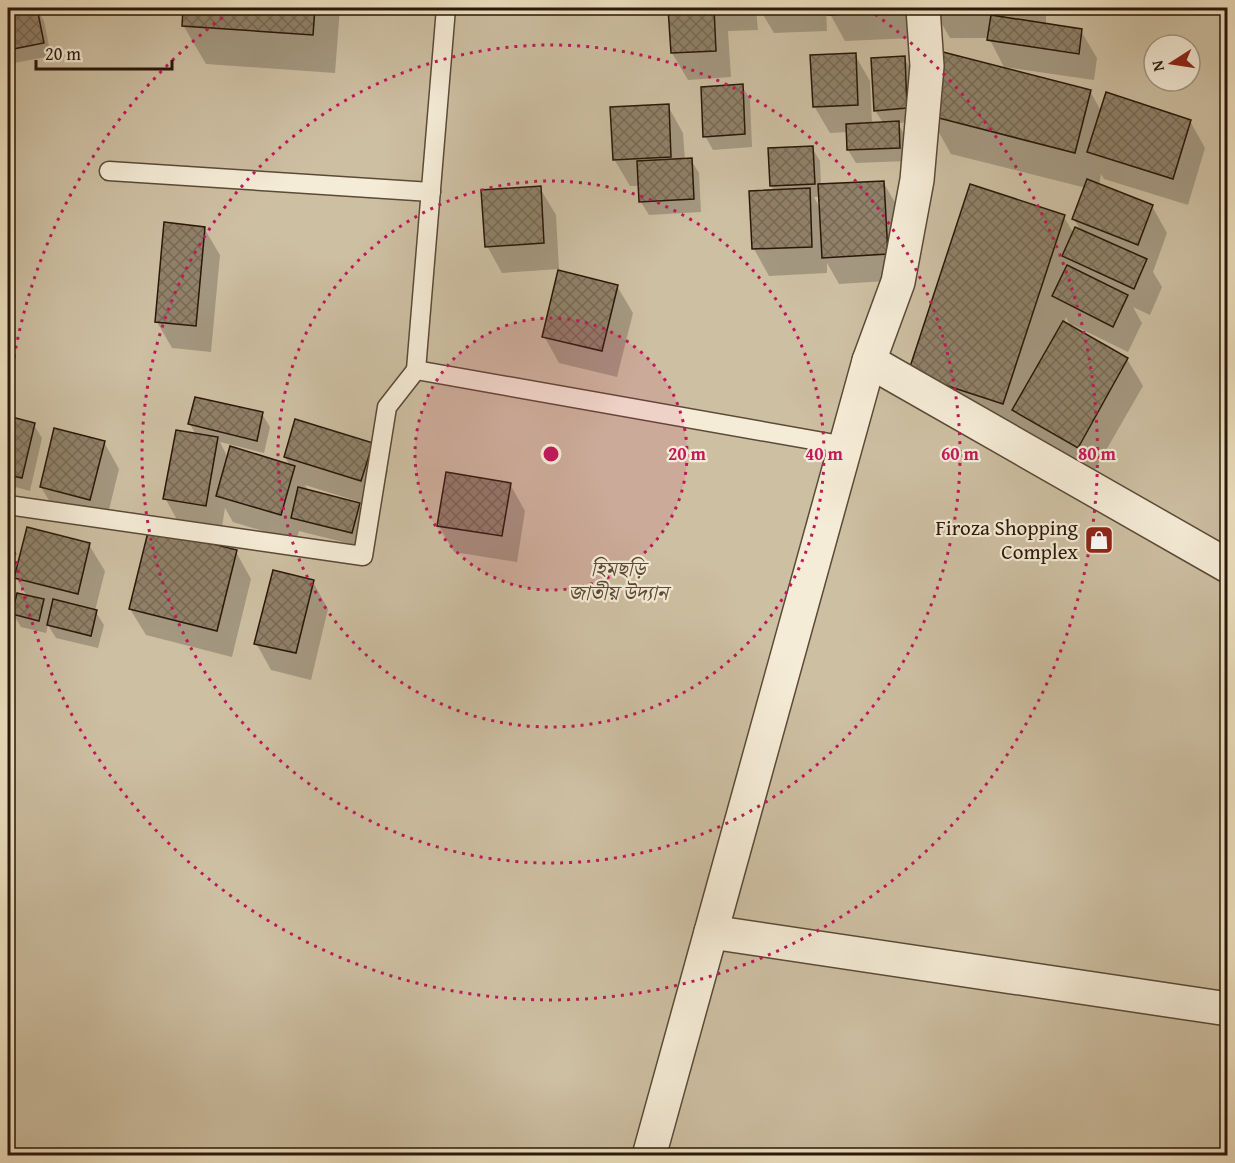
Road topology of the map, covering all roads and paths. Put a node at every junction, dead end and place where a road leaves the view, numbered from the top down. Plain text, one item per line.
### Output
1 (446, 8) edge
2 (923, 8) edge
3 (109, 171) dead end
4 (431, 192) junction
5 (869, 361) junction
6 (416, 370) junction
7 (846, 446) junction
8 (8, 505) edge
9 (1227, 566) edge
10 (711, 932) junction
11 (1227, 1009) edge
12 (649, 1155) edge

1 - 4 lane
2 - 5 street
3 - 4 lane
4 - 6 lane
5 - 7 street
5 - 9 street
6 - 7 lane
6 - 8 lane
7 - 10 street
10 - 11 street
10 - 12 street

